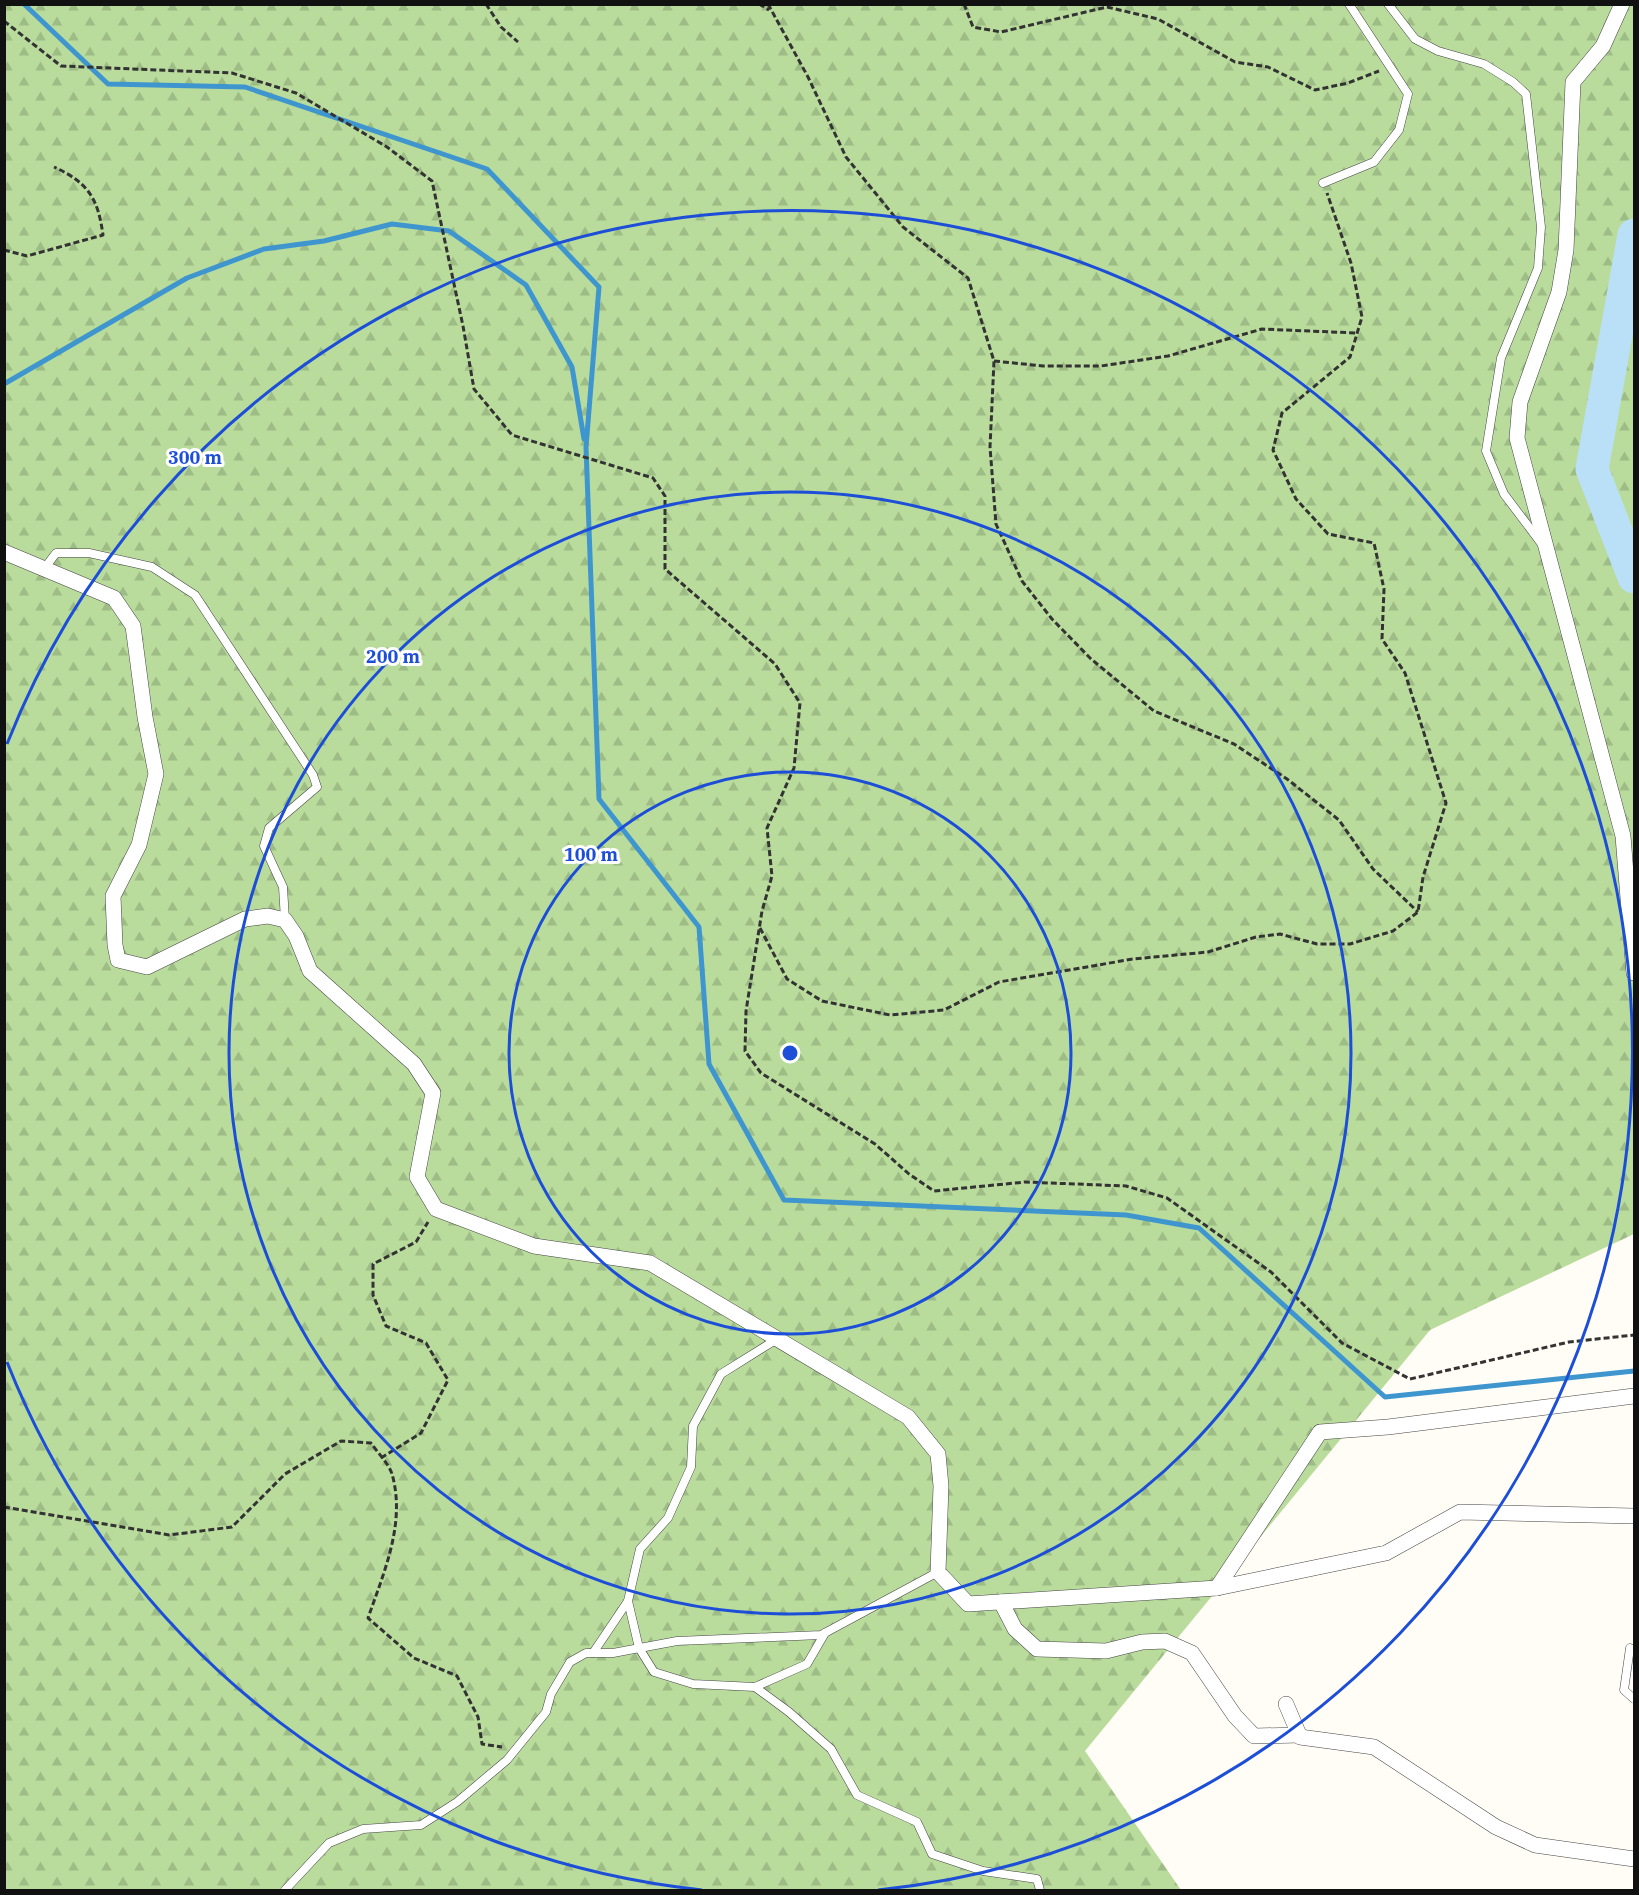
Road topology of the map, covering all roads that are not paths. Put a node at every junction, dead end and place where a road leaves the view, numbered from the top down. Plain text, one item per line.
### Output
1 (1349, 4) edge
2 (1388, 4) edge
3 (1622, 4) edge
4 (1323, 183) road end
5 (4, 552) edge
6 (1547, 552) junction
7 (44, 569) junction
8 (285, 920) junction
9 (1635, 973) edge
10 (777, 1339) junction
11 (1635, 1396) edge
12 (1635, 1516) edge
13 (938, 1572) junction
14 (1217, 1588) junction
15 (628, 1601) junction
16 (1001, 1602) junction
17 (826, 1632) junction
18 (639, 1648) junction
19 (1630, 1648) dead end
20 (593, 1653) junction
21 (755, 1687) junction
22 (1635, 1699) edge
23 (1286, 1704) dead end
24 (1300, 1735) junction
25 (1635, 1859) edge
26 (285, 1890) edge
27 (1040, 1890) edge

1 - 4 lane
2 - 6 lane
3 - 6 street
5 - 7 street
6 - 9 street
7 - 8 lane
7 - 8 street
8 - 10 street
10 - 13 street
10 - 15 lane
11 - 14 street
12 - 14 street
13 - 16 street
13 - 17 lane
14 - 16 street
15 - 18 lane
15 - 20 lane
16 - 24 street
17 - 18 lane
17 - 21 lane
18 - 20 lane
18 - 21 lane
19 - 22 lane
20 - 26 lane
21 - 27 lane
23 - 24 street
24 - 25 street

